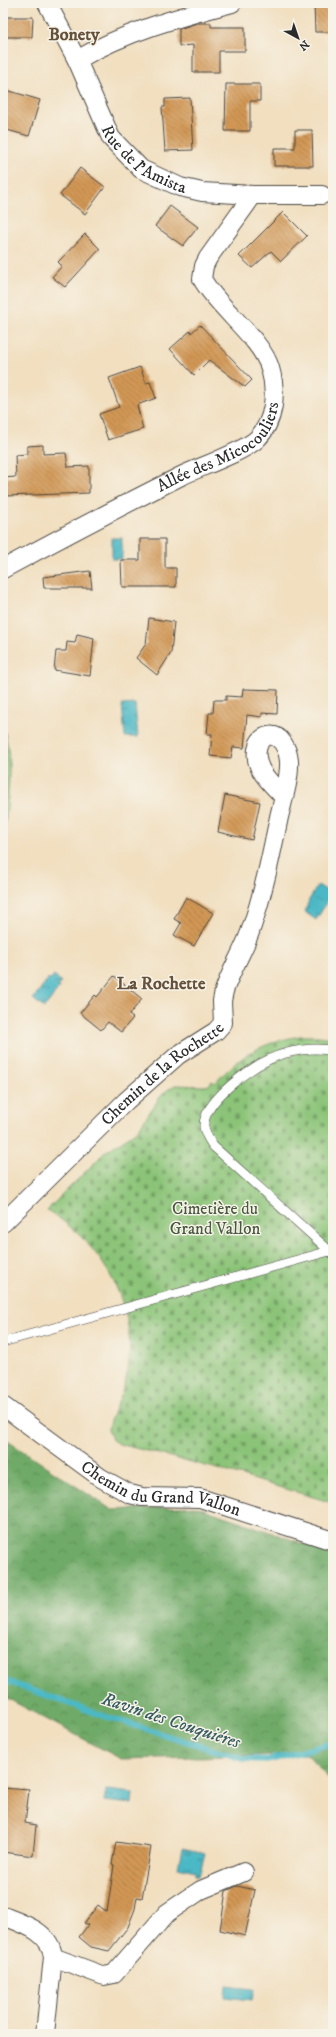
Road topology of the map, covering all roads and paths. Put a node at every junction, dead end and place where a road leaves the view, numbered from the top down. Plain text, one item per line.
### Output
1 (47, 3) edge
2 (232, 3) edge
3 (77, 60) junction
4 (253, 195) junction
5 (322, 195) dead end
6 (3, 569) edge
7 (284, 797) dead end
8 (333, 1051) edge
9 (3, 1223) edge
10 (332, 1251) edge
11 (3, 1342) edge
12 (3, 1406) edge
13 (333, 1541) edge
14 (244, 1872) dead end
15 (3, 1916) edge
16 (53, 1958) junction
17 (45, 2034) edge

1 - 3 street, Rue de l'Amista
2 - 3 street
3 - 4 street, Rue de l'Amista
4 - 5 street, Rue de l'Amista
4 - 6 street, Allée des Micocouliers
7 - 9 street, Chemin de la Rochette
8 - 10 lane
10 - 11 lane
12 - 13 street, Chemin du Grand Vallon
14 - 16 street
15 - 16 street
16 - 17 street

